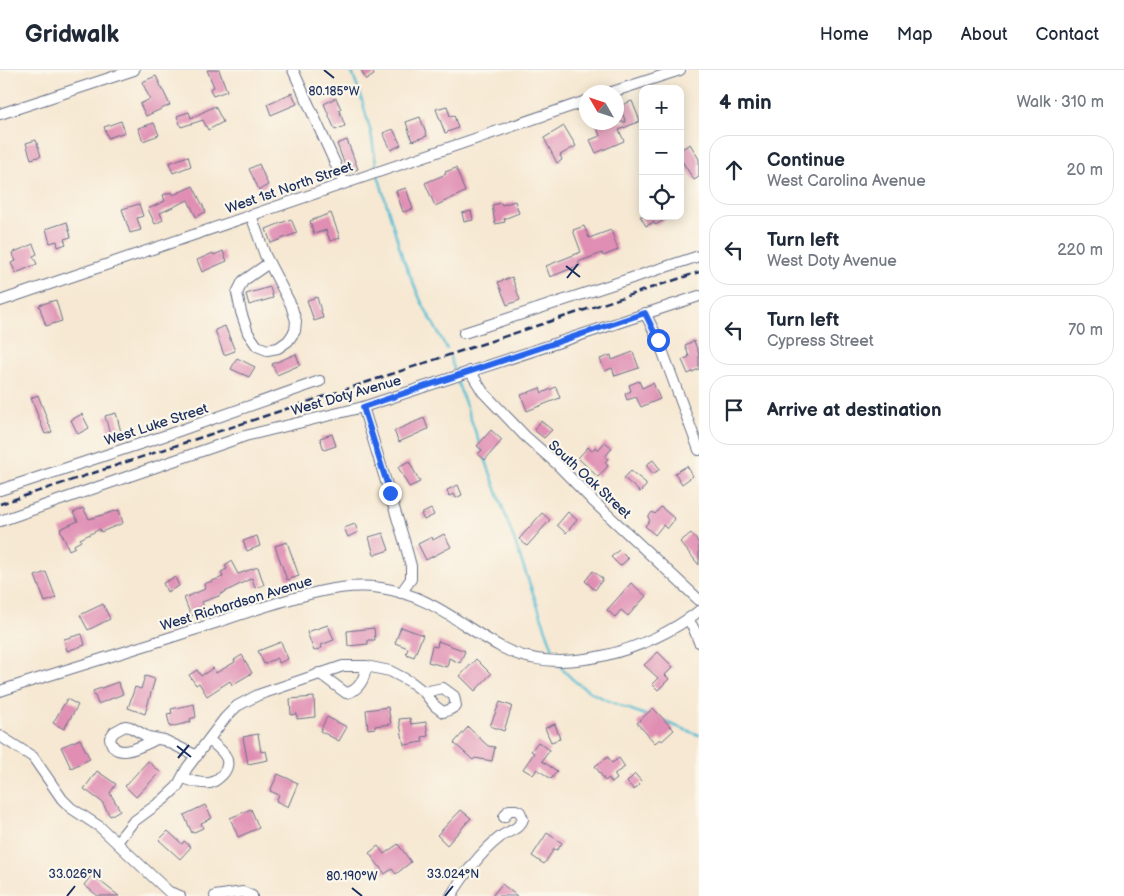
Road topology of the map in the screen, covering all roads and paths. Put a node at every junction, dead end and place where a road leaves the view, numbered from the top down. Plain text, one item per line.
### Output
1 (134, 70) edge
2 (293, 70) edge
3 (680, 70) edge
4 (624, 88) edge
5 (579, 103) edge
6 (0, 114) edge
7 (344, 183) junction
8 (251, 215) junction
9 (699, 256) edge
10 (269, 263) junction
11 (699, 296) edge
12 (0, 301) edge
13 (645, 313) junction
14 (464, 333) dead end
15 (470, 370) junction
16 (320, 381) dead end
17 (363, 407) junction
18 (699, 450) edge
19 (0, 490) edge
20 (0, 521) edge
21 (401, 593) junction
22 (699, 600) edge
23 (699, 611) edge
24 (688, 619) junction
25 (699, 642) edge
26 (366, 666) junction
27 (319, 673) junction
28 (0, 691) edge
29 (424, 692) dead end
30 (0, 736) edge
31 (157, 739) dead end
32 (209, 740) junction
33 (197, 756) junction
34 (183, 778) junction
35 (504, 817) dead end
36 (117, 842) junction
37 (180, 896) edge
38 (216, 896) edge
39 (252, 896) edge
40 (451, 896) edge

1 - 6 street
2 - 7 street
3 - 4 street
5 - 7 street, West 1st North Street
7 - 8 street, West 1st North Street
8 - 10 street
8 - 12 street, West 1st North Street
9 - 14 street
10 - 10 street
11 - 13 street, West Doty Avenue
13 - 15 street, West Doty Avenue
13 - 18 street
15 - 17 street, West Doty Avenue
15 - 22 street, South Oak Street
16 - 19 street, West Luke Street
17 - 20 street, West Doty Avenue
17 - 21 street
21 - 24 street, West Richardson Avenue
21 - 28 street, West Richardson Avenue
23 - 24 street, West Richardson Avenue
24 - 25 street
26 - 27 street
26 - 27 street
26 - 29 street
27 - 32 street
30 - 36 street
31 - 33 street
32 - 33 street
32 - 34 street
33 - 34 street
34 - 36 street
35 - 40 street
36 - 37 street
38 - 39 street

